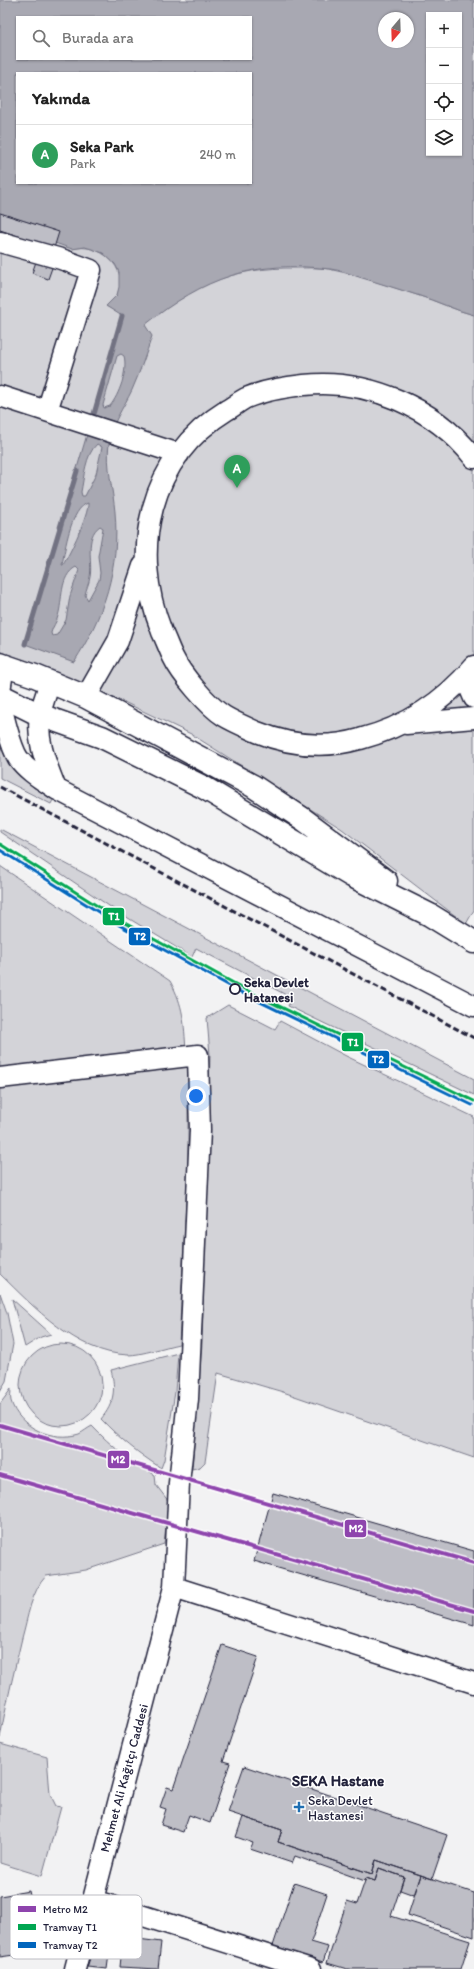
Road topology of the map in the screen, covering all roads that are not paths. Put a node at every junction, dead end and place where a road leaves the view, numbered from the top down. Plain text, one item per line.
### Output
1 (0, 242) edge
2 (0, 396) edge
3 (47, 411) junction
4 (471, 453) edge
5 (179, 454) junction
6 (146, 554) junction
7 (2, 664) edge
8 (470, 672) edge
9 (50, 682) junction
10 (0, 691) edge
11 (0, 695) edge
12 (86, 697) junction
13 (0, 698) edge
14 (474, 698) edge
15 (40, 715) junction
16 (474, 718) edge
17 (399, 725) junction
18 (56, 789) junction
19 (430, 915) junction
20 (474, 942) edge
21 (474, 1006) edge
22 (0, 1078) edge
23 (174, 1587) junction
24 (474, 1682) edge
25 (94, 1895) edge
26 (142, 1916) edge
27 (78, 1959) edge
28 (75, 1969) edge
29 (310, 1969) edge

1 - 3 street
2 - 3 street
3 - 5 street
4 - 5 street
5 - 6 street
6 - 12 street
6 - 17 street
7 - 9 main road
7 - 10 street
8 - 14 street
8 - 17 street
9 - 12 main road
9 - 15 street
11 - 15 main road
12 - 19 main road
13 - 18 street
15 - 18 street
15 - 19 main road
16 - 17 street
18 - 21 street
19 - 20 main road
22 - 23 street, Mehmet Ali Kağıtçı Caddesi
23 - 24 street
23 - 25 street, Mehmet Ali Kağıtçı Caddesi
26 - 29 street
27 - 28 street, Mehmet Ali Kağıtçı Caddesi

